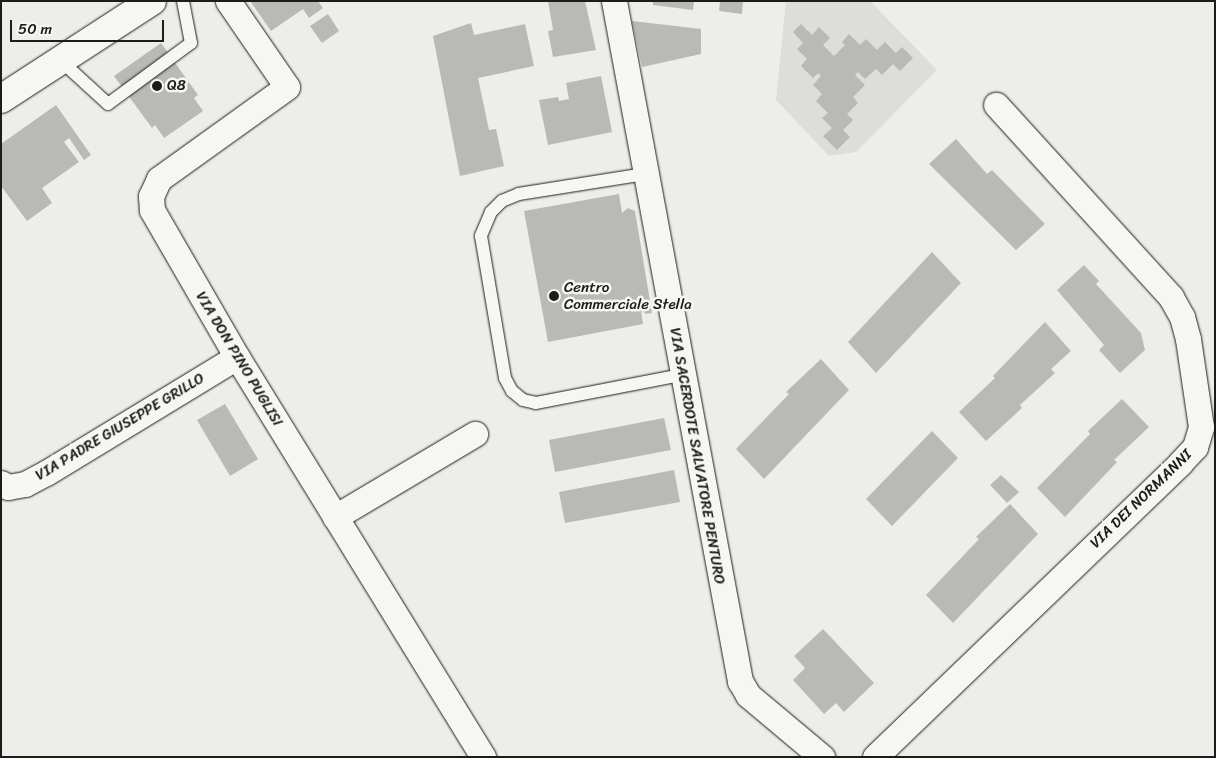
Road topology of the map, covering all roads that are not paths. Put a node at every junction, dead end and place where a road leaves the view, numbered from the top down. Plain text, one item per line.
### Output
1 (152, 1) edge
2 (183, 1) edge
3 (228, 1) edge
4 (614, 1) edge
5 (60, 60) junction
6 (1, 99) edge
7 (996, 105) dead end
8 (645, 174) junction
9 (237, 357) junction
10 (682, 375) junction
11 (475, 434) dead end
12 (1, 483) edge
13 (335, 517) junction
14 (483, 757) edge
15 (822, 757) edge
16 (875, 757) edge

1 - 5 main road
2 - 5 lane
3 - 9 street, VIA DON PINO PUGLISI
4 - 8 street, VIA SACERDOTE SALVATORE PENTURO
5 - 6 main road
7 - 16 street, VIA DEI NORMANNI
8 - 10 street, VIA SACERDOTE SALVATORE PENTURO
8 - 10 lane
9 - 12 street, VIA PADRE GIUSEPPE GRILLO
9 - 13 street, VIA DON PINO PUGLISI
10 - 15 street, VIA SACERDOTE SALVATORE PENTURO
11 - 13 street
13 - 14 street, VIA DON PINO PUGLISI

